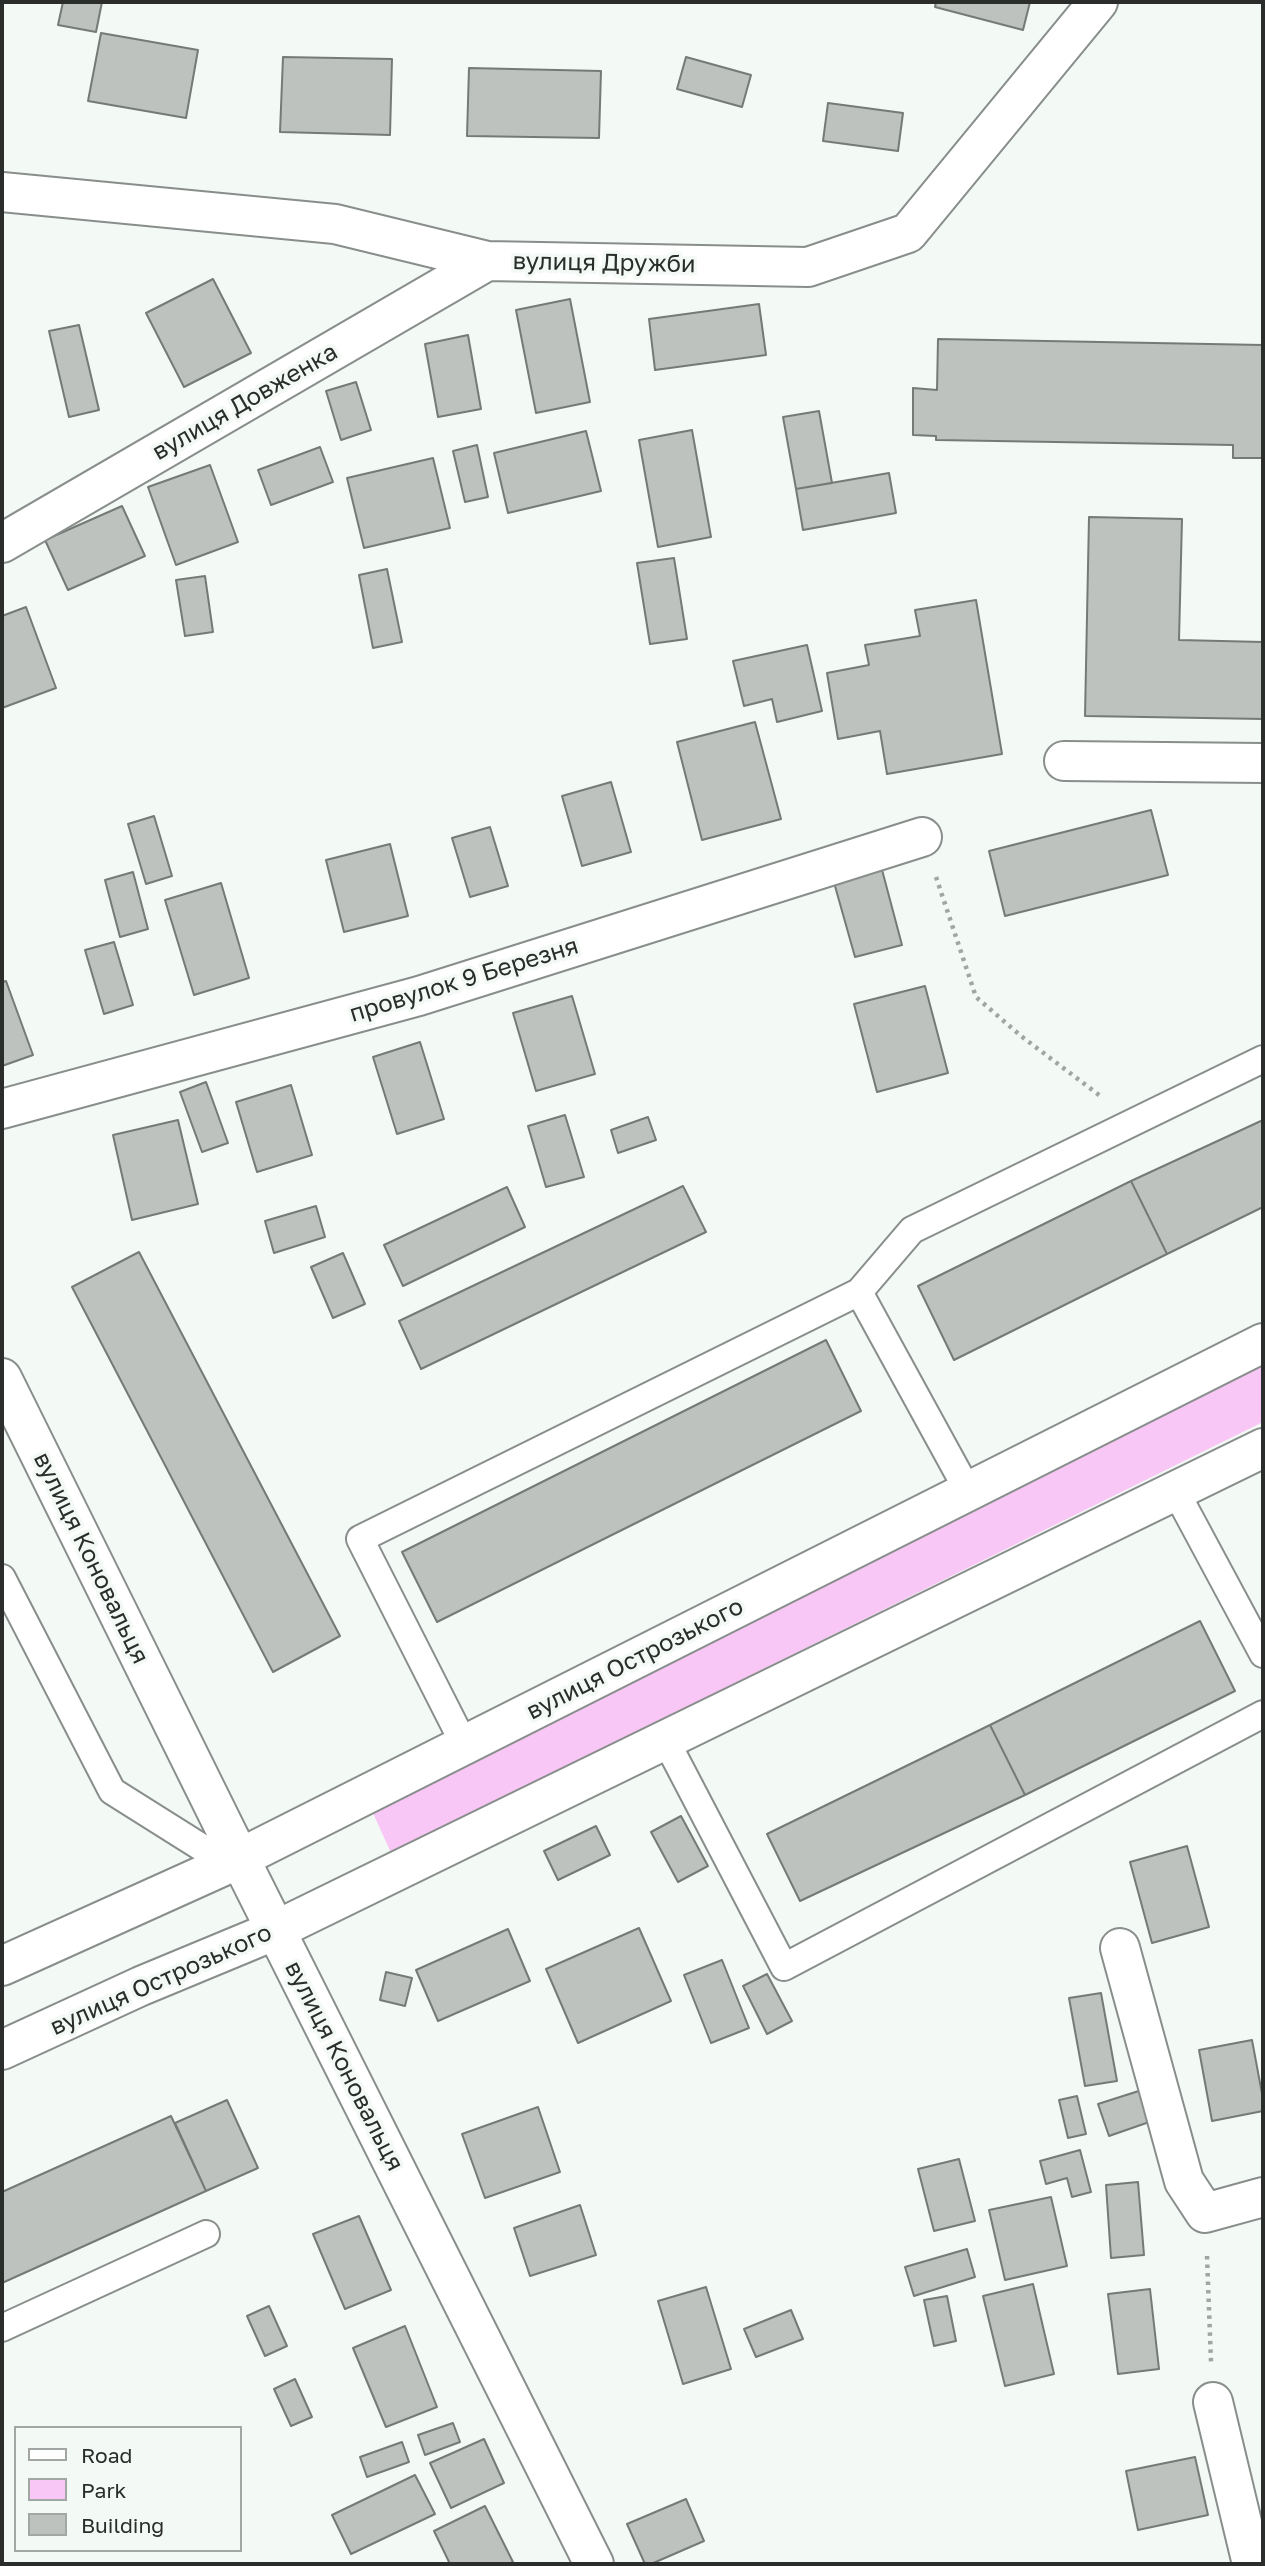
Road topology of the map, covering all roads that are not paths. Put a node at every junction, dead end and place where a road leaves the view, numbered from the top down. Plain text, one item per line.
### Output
1 (1098, 2) edge
2 (2, 192) edge
3 (487, 261) junction
4 (2, 544) edge
5 (1064, 761) dead end
6 (1263, 763) edge
7 (922, 837) road end
8 (1263, 1059) edge
9 (2, 1109) edge
10 (859, 1292) junction
11 (1263, 1343) edge
12 (2, 1378) edge
13 (1263, 1448) edge
14 (968, 1492) junction
15 (1176, 1492) junction
16 (2, 1578) edge
17 (12, 1620) edge
18 (1263, 1654) edge
19 (1263, 1714) edge
20 (665, 1738) junction
21 (464, 1744) junction
22 (234, 1861) junction
23 (276, 1930) junction
24 (1120, 1948) dead end
25 (2, 1966) edge
26 (2, 2050) edge
27 (1263, 2197) edge
28 (205, 2234) dead end
29 (2, 2328) edge
30 (1213, 2402) road end
31 (594, 2564) edge
32 (1252, 2564) edge

1 - 3 street, вулиця Дружби
2 - 3 street, вулиця Дружби
3 - 4 street, вулиця Довженка
5 - 6 street
7 - 9 street, провулок 9 Березня
8 - 10 lane
10 - 14 lane
10 - 21 lane
11 - 14 street, вулиця Острозького
12 - 22 street, вулиця Коновальця
13 - 15 street, вулиця Острозького
14 - 21 street, вулиця Острозького
15 - 18 lane
15 - 20 street, вулиця Острозького
16 - 17 lane
17 - 22 lane
19 - 20 lane
20 - 23 street, вулиця Острозького
21 - 22 street, вулиця Острозького
22 - 23 street, вулиця Коновальця
22 - 25 street, вулиця Острозького
23 - 26 street, вулиця Острозького
23 - 31 street, вулиця Коновальця
24 - 27 street
28 - 29 lane
30 - 32 street

